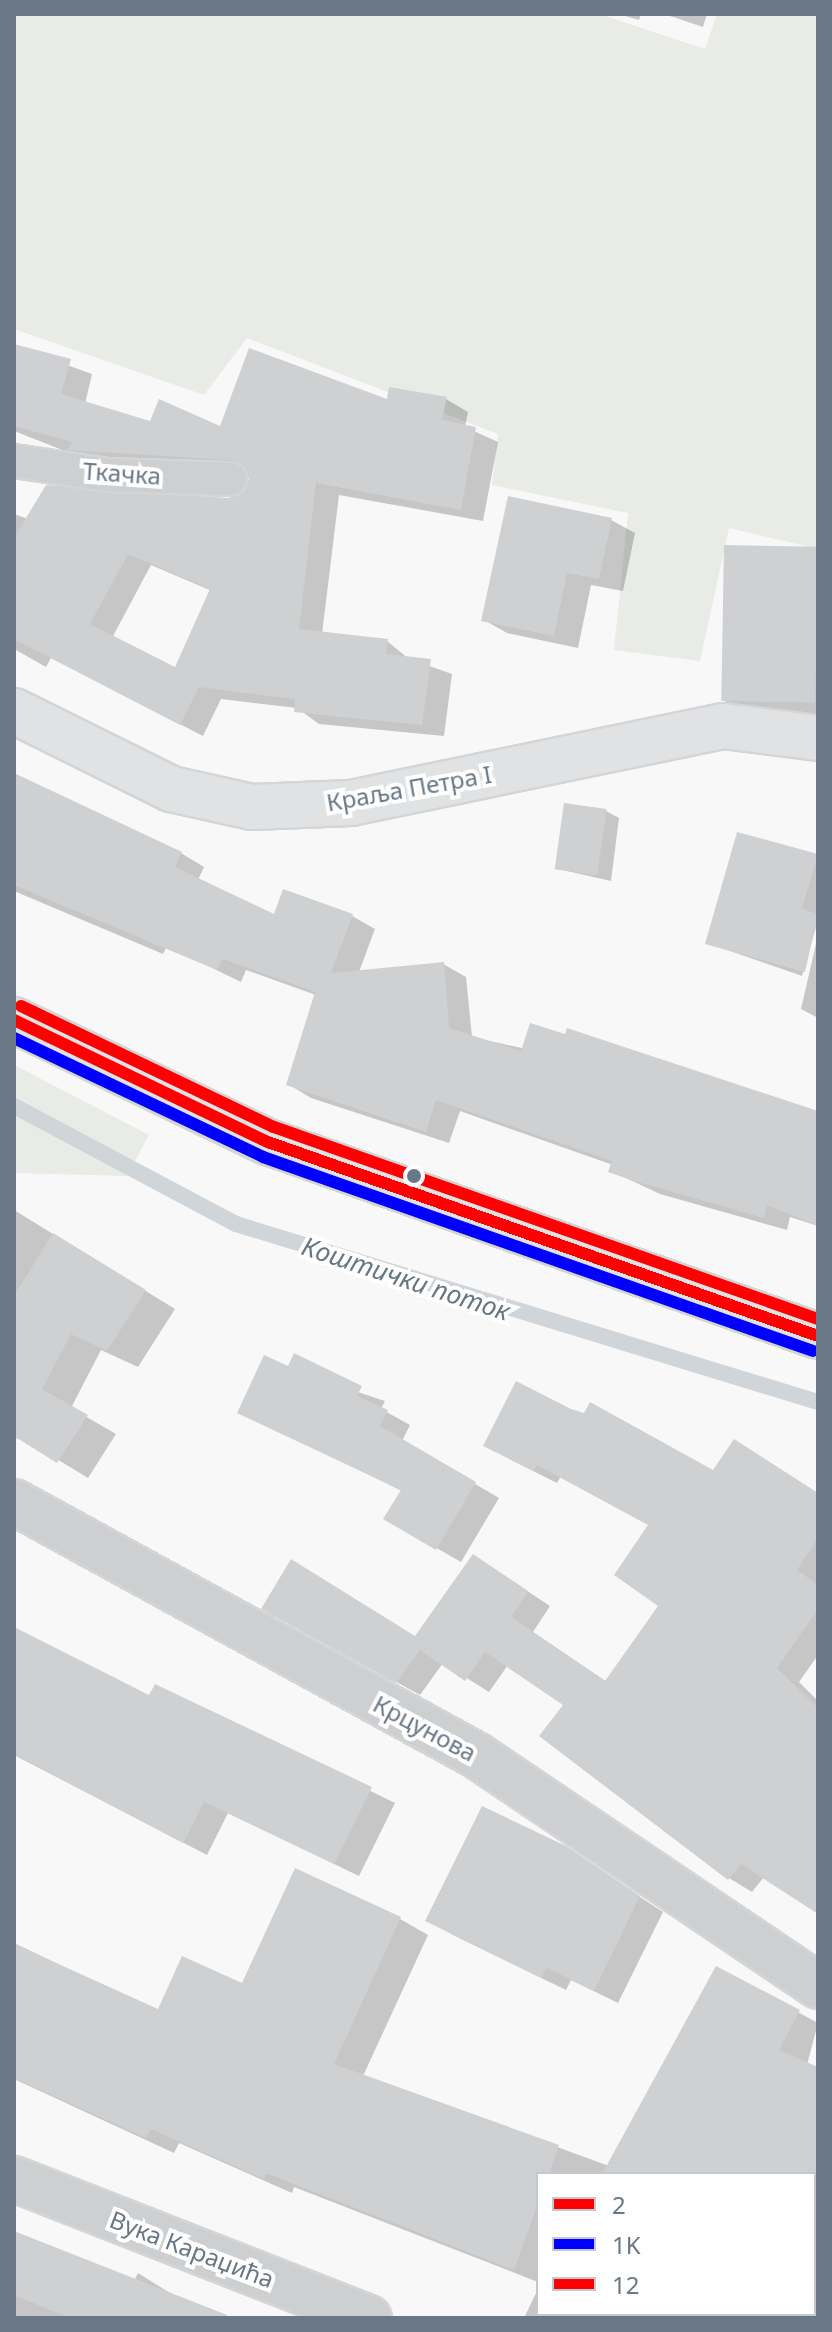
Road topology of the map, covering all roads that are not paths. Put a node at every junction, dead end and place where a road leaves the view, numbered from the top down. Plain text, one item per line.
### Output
1 (14, 461) edge
2 (230, 479) dead end
3 (14, 711) edge
4 (818, 738) edge
5 (14, 1020) edge
6 (818, 1336) edge
7 (14, 1502) edge
8 (818, 1986) edge
9 (14, 2179) edge
10 (369, 2318) edge

1 - 2 lane, Ткачка
3 - 4 main road, Краља Петра I
5 - 6 main road
7 - 8 street, Крцунова
9 - 10 street, Вука Караџића

